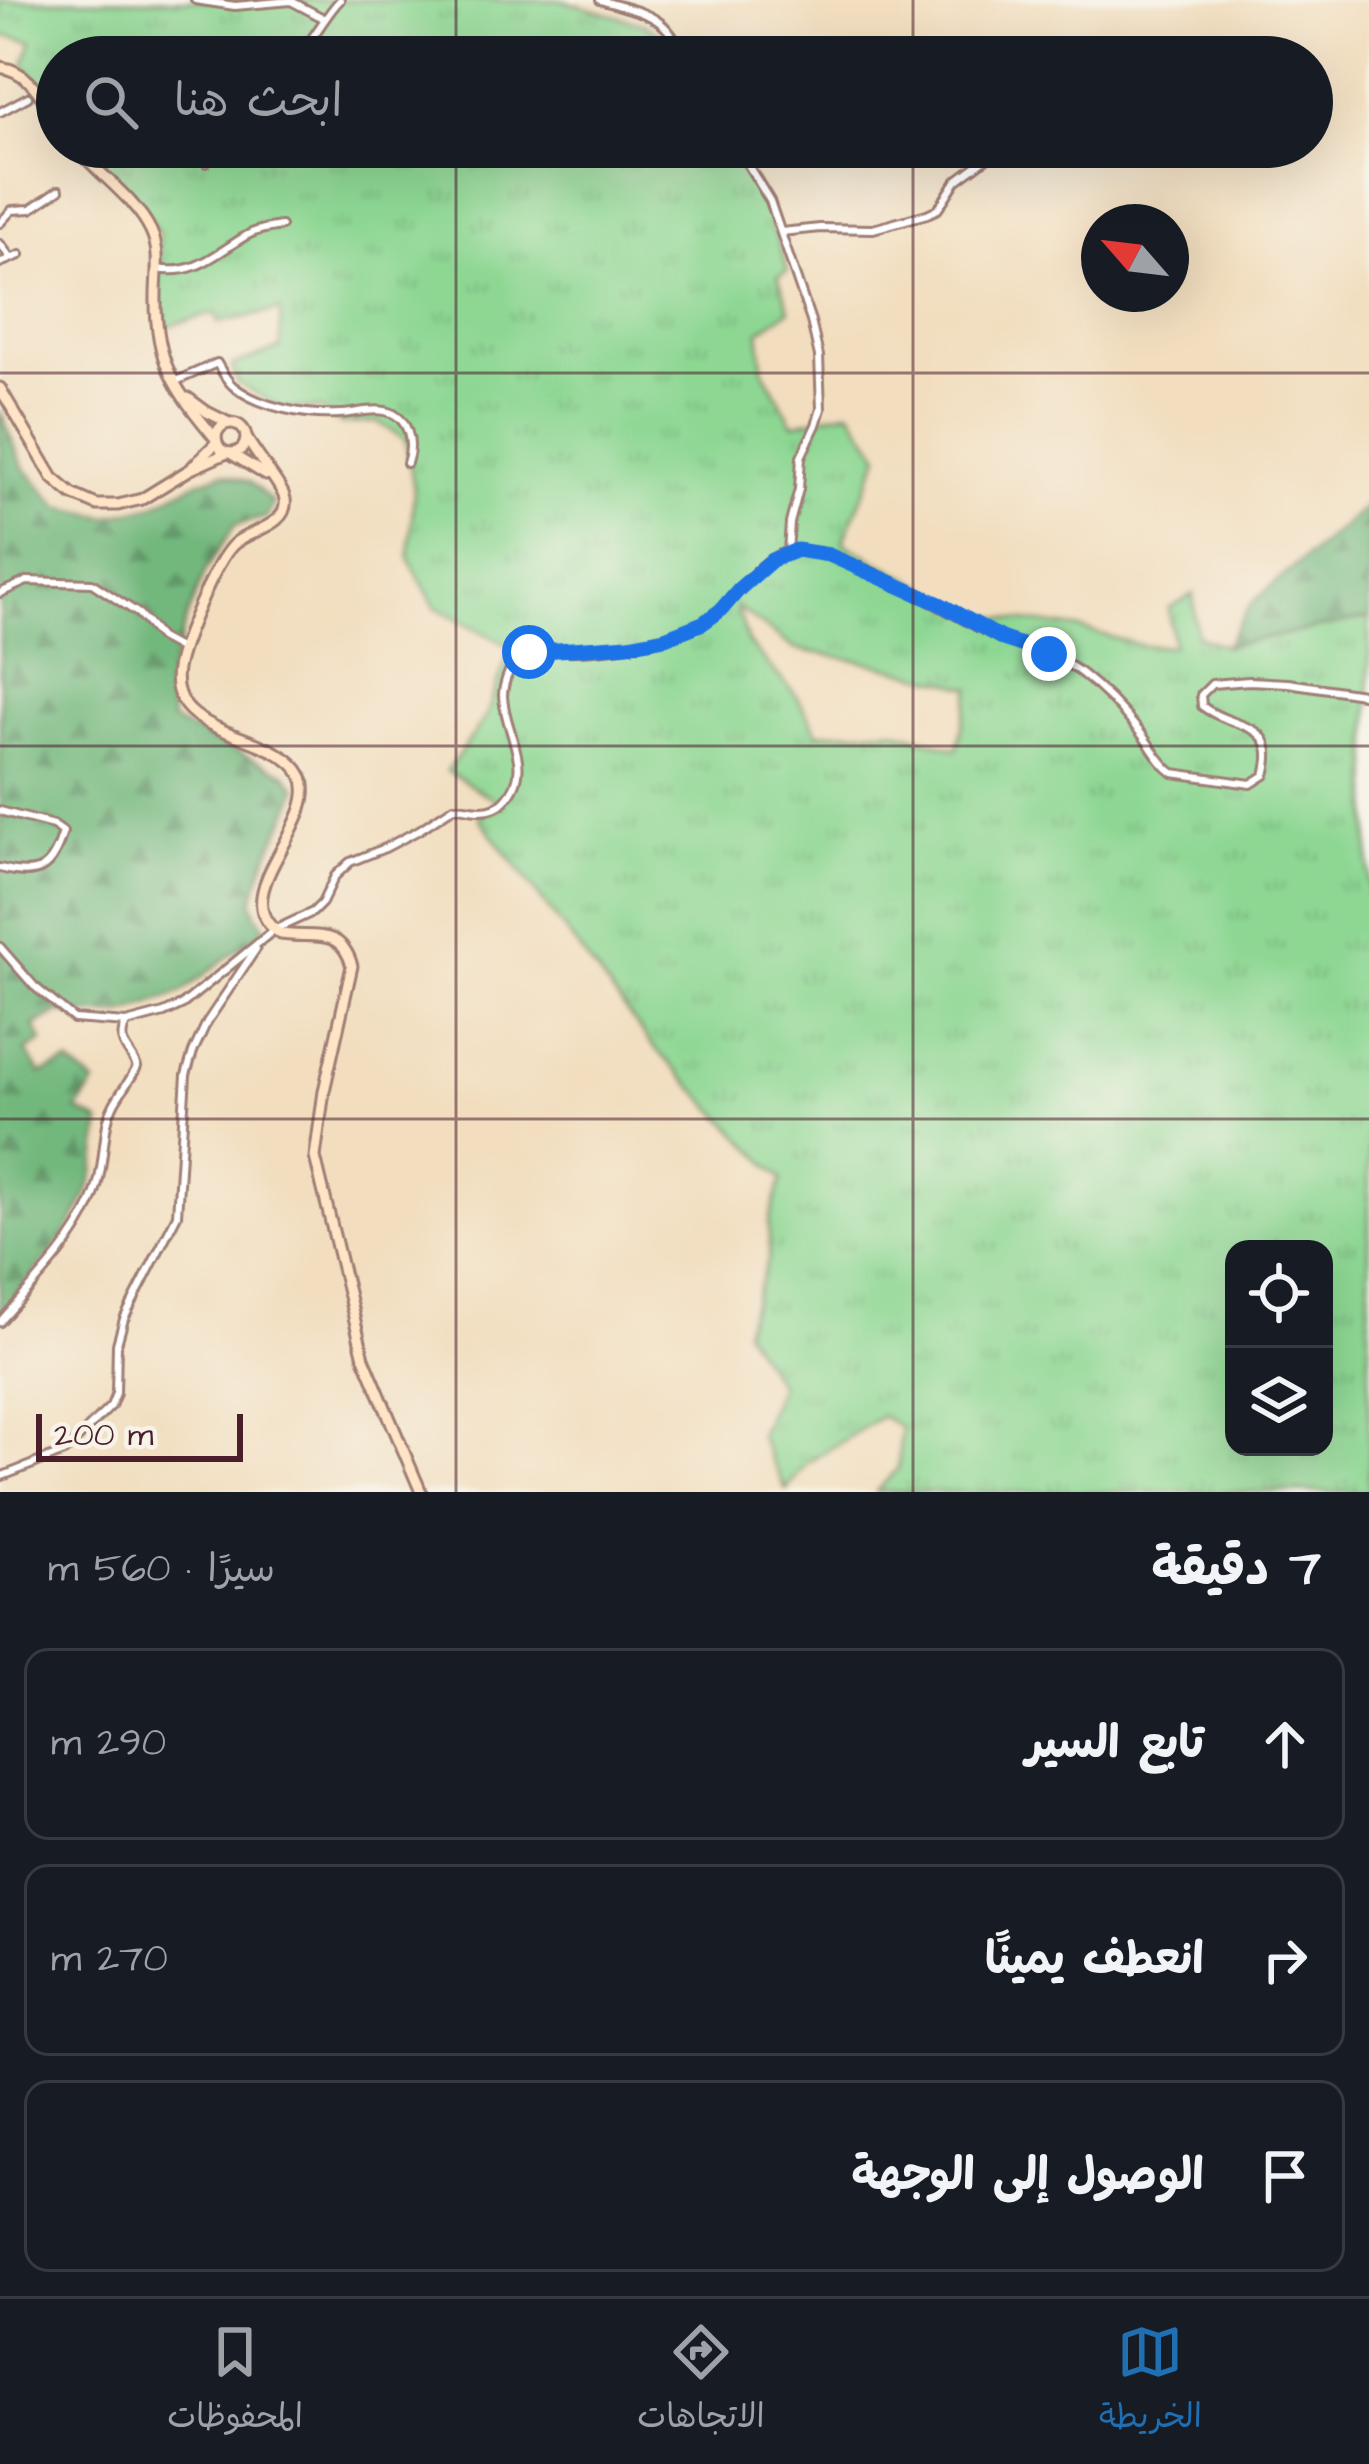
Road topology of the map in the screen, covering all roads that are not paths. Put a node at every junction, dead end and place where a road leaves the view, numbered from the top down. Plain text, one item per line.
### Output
1 (195, 0) edge
2 (340, 0) edge
3 (600, 0) edge
4 (325, 19) junction
5 (315, 36) edge
6 (675, 36) edge
7 (0, 67) edge
8 (36, 90) edge
9 (28, 97) dead end
10 (0, 112) edge
11 (95, 168) edge
12 (750, 168) edge
13 (974, 168) edge
14 (59, 190) dead end
15 (0, 223) edge
16 (281, 226) dead end
17 (781, 232) junction
18 (0, 244) edge
19 (20, 255) dead end
20 (10, 257) junction
21 (0, 263) edge
22 (158, 269) junction
23 (176, 387) junction
24 (0, 388) edge
25 (229, 423) junction
26 (246, 436) junction
27 (216, 440) junction
28 (228, 453) junction
29 (407, 463) dead end
30 (189, 470) junction
31 (275, 483) junction
32 (788, 552) junction
33 (0, 593) edge
34 (182, 650) junction
35 (1369, 695) edge
36 (0, 811) edge
37 (0, 868) edge
38 (274, 930) junction
39 (259, 944) junction
40 (0, 947) edge
41 (126, 1022) junction
42 (0, 1322) edge
43 (0, 1477) edge
44 (421, 1492) edge

1 - 4 street
2 - 4 street
3 - 6 street
4 - 5 street
7 - 8 main road
9 - 10 street
11 - 22 main road
12 - 17 street
13 - 17 street
14 - 15 street
16 - 22 street
17 - 32 street
18 - 20 street
19 - 20 street
20 - 21 street
22 - 23 main road
23 - 25 main road
23 - 27 main road
23 - 29 street
24 - 30 main road
25 - 26 main road
25 - 27 main road
26 - 28 main road
26 - 31 main road
27 - 28 main road
27 - 30 main road
28 - 30 main road
28 - 31 main road
31 - 34 main road
32 - 35 street
32 - 38 street
33 - 34 street
34 - 38 main road
36 - 37 street
38 - 39 street
38 - 44 main road
39 - 41 street
39 - 43 street
40 - 41 street
41 - 42 street

